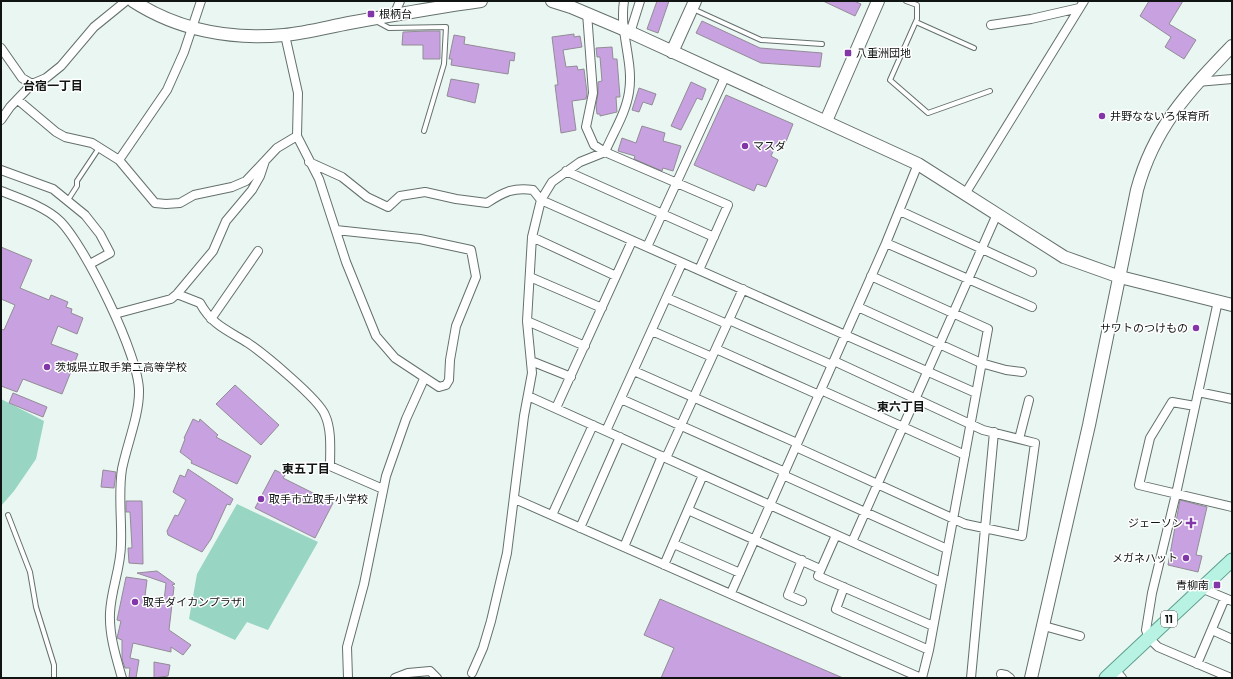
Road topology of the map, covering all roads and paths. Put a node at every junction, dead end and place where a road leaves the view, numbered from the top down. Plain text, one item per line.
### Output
1 (126, 1) edge
2 (133, 1) edge
3 (201, 1) edge
4 (400, 1) edge
5 (481, 1) edge
6 (552, 1) edge
7 (624, 1) edge
8 (640, 1) edge
9 (878, 1) edge
10 (906, 1) edge
11 (694, 5) edge
12 (1081, 5) edge
13 (587, 14) junction
14 (394, 15) junction
15 (372, 19) junction
16 (916, 22) junction
17 (991, 25) dead end
18 (192, 28) junction
19 (626, 31) junction
20 (285, 35) junction
21 (822, 44) dead end
22 (1232, 46) edge
23 (1, 48) edge
24 (974, 48) dead end
25 (672, 52) junction
26 (725, 76) junction
27 (1232, 79) edge
28 (1198, 82) junction
29 (32, 84) junction
30 (990, 91) dead end
31 (18, 100) junction
32 (1, 120) edge
33 (826, 121) junction
34 (424, 131) dead end
35 (297, 136) junction
36 (99, 148) junction
37 (605, 152) junction
38 (118, 160) junction
39 (265, 160) junction
40 (309, 162) junction
41 (918, 164) junction
42 (1, 170) edge
43 (566, 171) junction
44 (678, 183) junction
45 (1, 191) edge
46 (965, 194) junction
47 (68, 200) junction
48 (541, 200) junction
49 (900, 211) junction
50 (997, 214) junction
51 (662, 215) junction
52 (336, 230) junction
53 (532, 237) junction
54 (714, 237) junction
55 (632, 241) junction
56 (886, 243) junction
57 (647, 247) junction
58 (981, 249) junction
59 (258, 251) dead end
60 (682, 263) junction
61 (90, 264) junction
62 (699, 270) junction
63 (1032, 272) dead end
64 (616, 276) junction
65 (871, 276) junction
66 (530, 277) junction
67 (1120, 277) junction
68 (968, 279) junction
69 (742, 289) junction
70 (177, 294) junction
71 (667, 298) junction
72 (1218, 301) junction
73 (1232, 305) edge
74 (858, 307) junction
75 (1032, 307) dead end
76 (602, 308) junction
77 (953, 313) junction
78 (115, 314) junction
79 (211, 319) junction
80 (527, 321) junction
81 (728, 322) junction
82 (652, 331) junction
83 (845, 335) junction
84 (939, 345) junction
85 (585, 346) junction
86 (714, 353) junction
87 (531, 361) junction
88 (833, 363) junction
89 (981, 363) junction
90 (634, 371) junction
91 (928, 371) junction
92 (1022, 372) dead end
93 (571, 377) junction
94 (424, 379) junction
95 (1198, 392) junction
96 (820, 393) junction
97 (976, 393) junction
98 (528, 396) junction
99 (694, 398) junction
100 (621, 399) junction
101 (915, 399) junction
102 (1232, 399) edge
103 (1029, 400) dead end
104 (1195, 406) junction
105 (556, 408) junction
106 (970, 424) junction
107 (593, 425) junction
108 (681, 426) junction
109 (903, 427) junction
110 (606, 431) junction
111 (994, 432) junction
112 (620, 437) junction
113 (1019, 439) junction
114 (797, 445) junction
115 (964, 455) junction
116 (664, 457) junction
117 (784, 473) junction
118 (703, 475) junction
119 (877, 485) junction
120 (383, 489) junction
121 (1176, 494) junction
122 (515, 499) junction
123 (770, 505) junction
124 (1232, 507) edge
125 (688, 510) junction
126 (865, 513) junction
127 (8, 514) dead end
128 (552, 515) junction
129 (953, 519) junction
130 (580, 528) junction
131 (984, 528) junction
132 (836, 535) junction
133 (755, 539) junction
134 (852, 542) junction
135 (674, 544) junction
136 (624, 547) junction
137 (948, 550) junction
138 (802, 560) junction
139 (1232, 561) edge
140 (664, 565) junction
141 (820, 569) junction
142 (740, 572) junction
143 (941, 582) junction
144 (844, 587) junction
145 (1201, 588) junction
146 (731, 593) junction
147 (1228, 599) edge
148 (802, 601) dead end
149 (933, 626) junction
150 (1044, 626) junction
151 (1212, 630) junction
152 (1080, 636) dead end
153 (1149, 638) junction
154 (1232, 639) edge
155 (929, 650) junction
156 (1198, 664) junction
157 (1001, 674) dead end
158 (1115, 675) edge
159 (471, 676) edge
160 (54, 678) edge
161 (122, 678) edge
162 (348, 678) edge
163 (395, 678) edge
164 (437, 678) edge
165 (922, 678) edge
166 (970, 678) edge
167 (1010, 678) edge
168 (1031, 678) edge
169 (1231, 678) edge

1 - 29 street
2 - 18 street
3 - 18 street
4 - 14 street
5 - 14 street
6 - 13 street
7 - 19 street
8 - 19 street
9 - 33 street
10 - 16 lane
11 - 21 lane
11 - 25 street
12 - 17 street
12 - 46 street
13 - 19 street
13 - 37 street
14 - 15 street
15 - 20 street
15 - 34 lane
16 - 24 lane
16 - 30 lane
18 - 20 street
18 - 38 street
19 - 25 street
19 - 37 street
20 - 35 street
22 - 28 street
23 - 29 street
25 - 26 street
26 - 33 street
26 - 44 street
27 - 28 street
28 - 67 street
29 - 31 street
31 - 32 street
31 - 36 street
33 - 41 street
35 - 39 street
35 - 40 street
36 - 38 street
36 - 47 lane
37 - 43 street
37 - 44 street
38 - 39 street
39 - 70 street
40 - 48 street
40 - 52 street
41 - 46 street
41 - 49 street
42 - 47 street
43 - 48 street
43 - 51 street
44 - 51 street
44 - 54 street
45 - 61 street
46 - 50 street
47 - 61 street
48 - 53 street
48 - 55 street
49 - 56 street
49 - 58 street
50 - 58 street
50 - 67 street
51 - 54 street
51 - 57 street
52 - 94 street
52 - 94 street
53 - 64 street
53 - 66 street
54 - 62 street
55 - 57 street
55 - 64 street
56 - 65 street
56 - 68 street
57 - 60 street
58 - 63 street
58 - 68 street
59 - 79 street
60 - 62 street
60 - 71 street
61 - 78 street
62 - 69 street
64 - 76 street
65 - 74 street
65 - 77 street
66 - 76 street
66 - 80 street
67 - 72 street
67 - 150 street
68 - 75 street
68 - 77 street
69 - 81 street
69 - 83 street
70 - 78 street
70 - 79 street
71 - 81 street
71 - 82 street
72 - 73 street
72 - 95 street
74 - 83 street
74 - 84 street
76 - 85 street
77 - 84 street
77 - 89 street
78 - 161 street
79 - 120 street
80 - 85 street
80 - 87 street
81 - 86 street
81 - 88 street
82 - 86 street
82 - 90 street
83 - 88 street
83 - 91 street
84 - 89 street
84 - 91 street
85 - 93 street
86 - 96 street
86 - 99 street
87 - 93 street
87 - 98 street
88 - 96 street
88 - 101 street
89 - 92 street
89 - 97 street
90 - 99 street
90 - 100 street
91 - 97 street
91 - 101 street
93 - 105 street
94 - 120 street
95 - 102 street
95 - 104 street
96 - 109 street
96 - 114 street
97 - 106 street
98 - 105 street
98 - 122 street
99 - 108 street
99 - 114 street
100 - 108 street
100 - 110 street
101 - 106 street
101 - 109 street
103 - 113 street
104 - 121 street
104 - 121 street
105 - 107 street
106 - 111 street
106 - 115 street
107 - 110 street
107 - 128 street
108 - 116 street
108 - 117 street
109 - 115 street
109 - 119 street
110 - 112 street
111 - 113 street
111 - 131 street
112 - 116 street
112 - 130 street
113 - 131 street
114 - 117 street
114 - 119 street
115 - 129 street
116 - 118 street
116 - 136 street
117 - 123 street
117 - 126 street
118 - 123 street
118 - 125 street
119 - 126 street
119 - 129 street
120 - 162 street
121 - 124 street
121 - 153 street
122 - 128 street
122 - 159 street
123 - 132 street
123 - 133 street
125 - 133 street
125 - 135 street
126 - 134 street
126 - 137 street
127 - 160 lane
128 - 130 street
129 - 131 street
129 - 137 street
130 - 136 street
131 - 166 street
132 - 134 street
132 - 141 street
133 - 138 street
133 - 142 street
134 - 143 street
135 - 140 street
135 - 142 street
136 - 140 street
137 - 143 street
138 - 141 street
138 - 148 street
139 - 145 main road, 11
140 - 146 street
141 - 144 street
142 - 146 street
143 - 149 street
144 - 149 street
144 - 155 street
145 - 147 street
145 - 153 main road, 11
146 - 165 street
147 - 151 street
149 - 155 street
150 - 152 street
150 - 168 street
151 - 154 street
151 - 156 street
153 - 156 street
153 - 158 main road, 11
155 - 165 street
156 - 169 street
157 - 167 street
163 - 164 street

